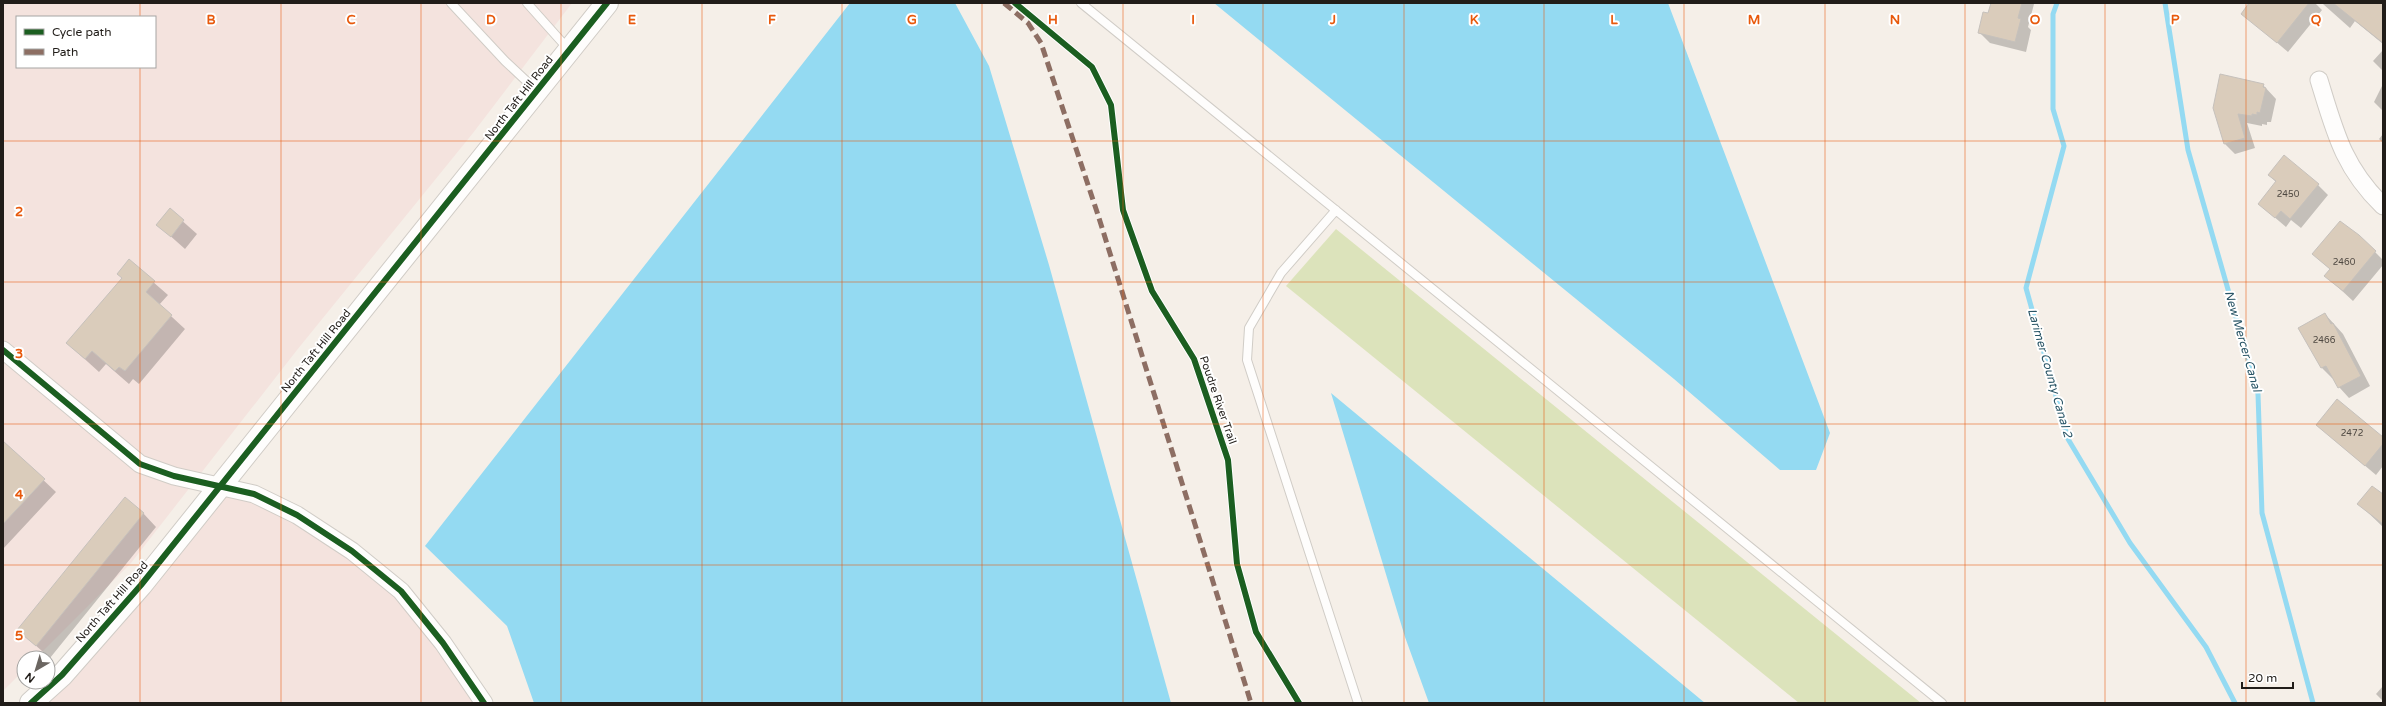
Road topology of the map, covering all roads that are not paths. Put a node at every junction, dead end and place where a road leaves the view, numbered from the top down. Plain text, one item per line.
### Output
1 (450, 3) edge
2 (526, 3) edge
3 (607, 3) edge
4 (1081, 3) edge
5 (570, 50) junction
6 (2319, 80) dead end
7 (536, 90) junction
8 (2383, 206) edge
9 (1336, 210) junction
10 (3, 350) edge
11 (220, 487) junction
12 (32, 703) edge
13 (484, 703) edge
14 (1358, 703) edge
15 (1942, 703) edge

1 - 7 lane
2 - 5 lane
3 - 5 main road, North Taft Hill Road
4 - 9 lane
5 - 7 main road, North Taft Hill Road
6 - 8 street
7 - 11 main road, North Taft Hill Road
9 - 14 lane
9 - 15 lane
10 - 11 street
11 - 12 main road, North Taft Hill Road
11 - 13 street

